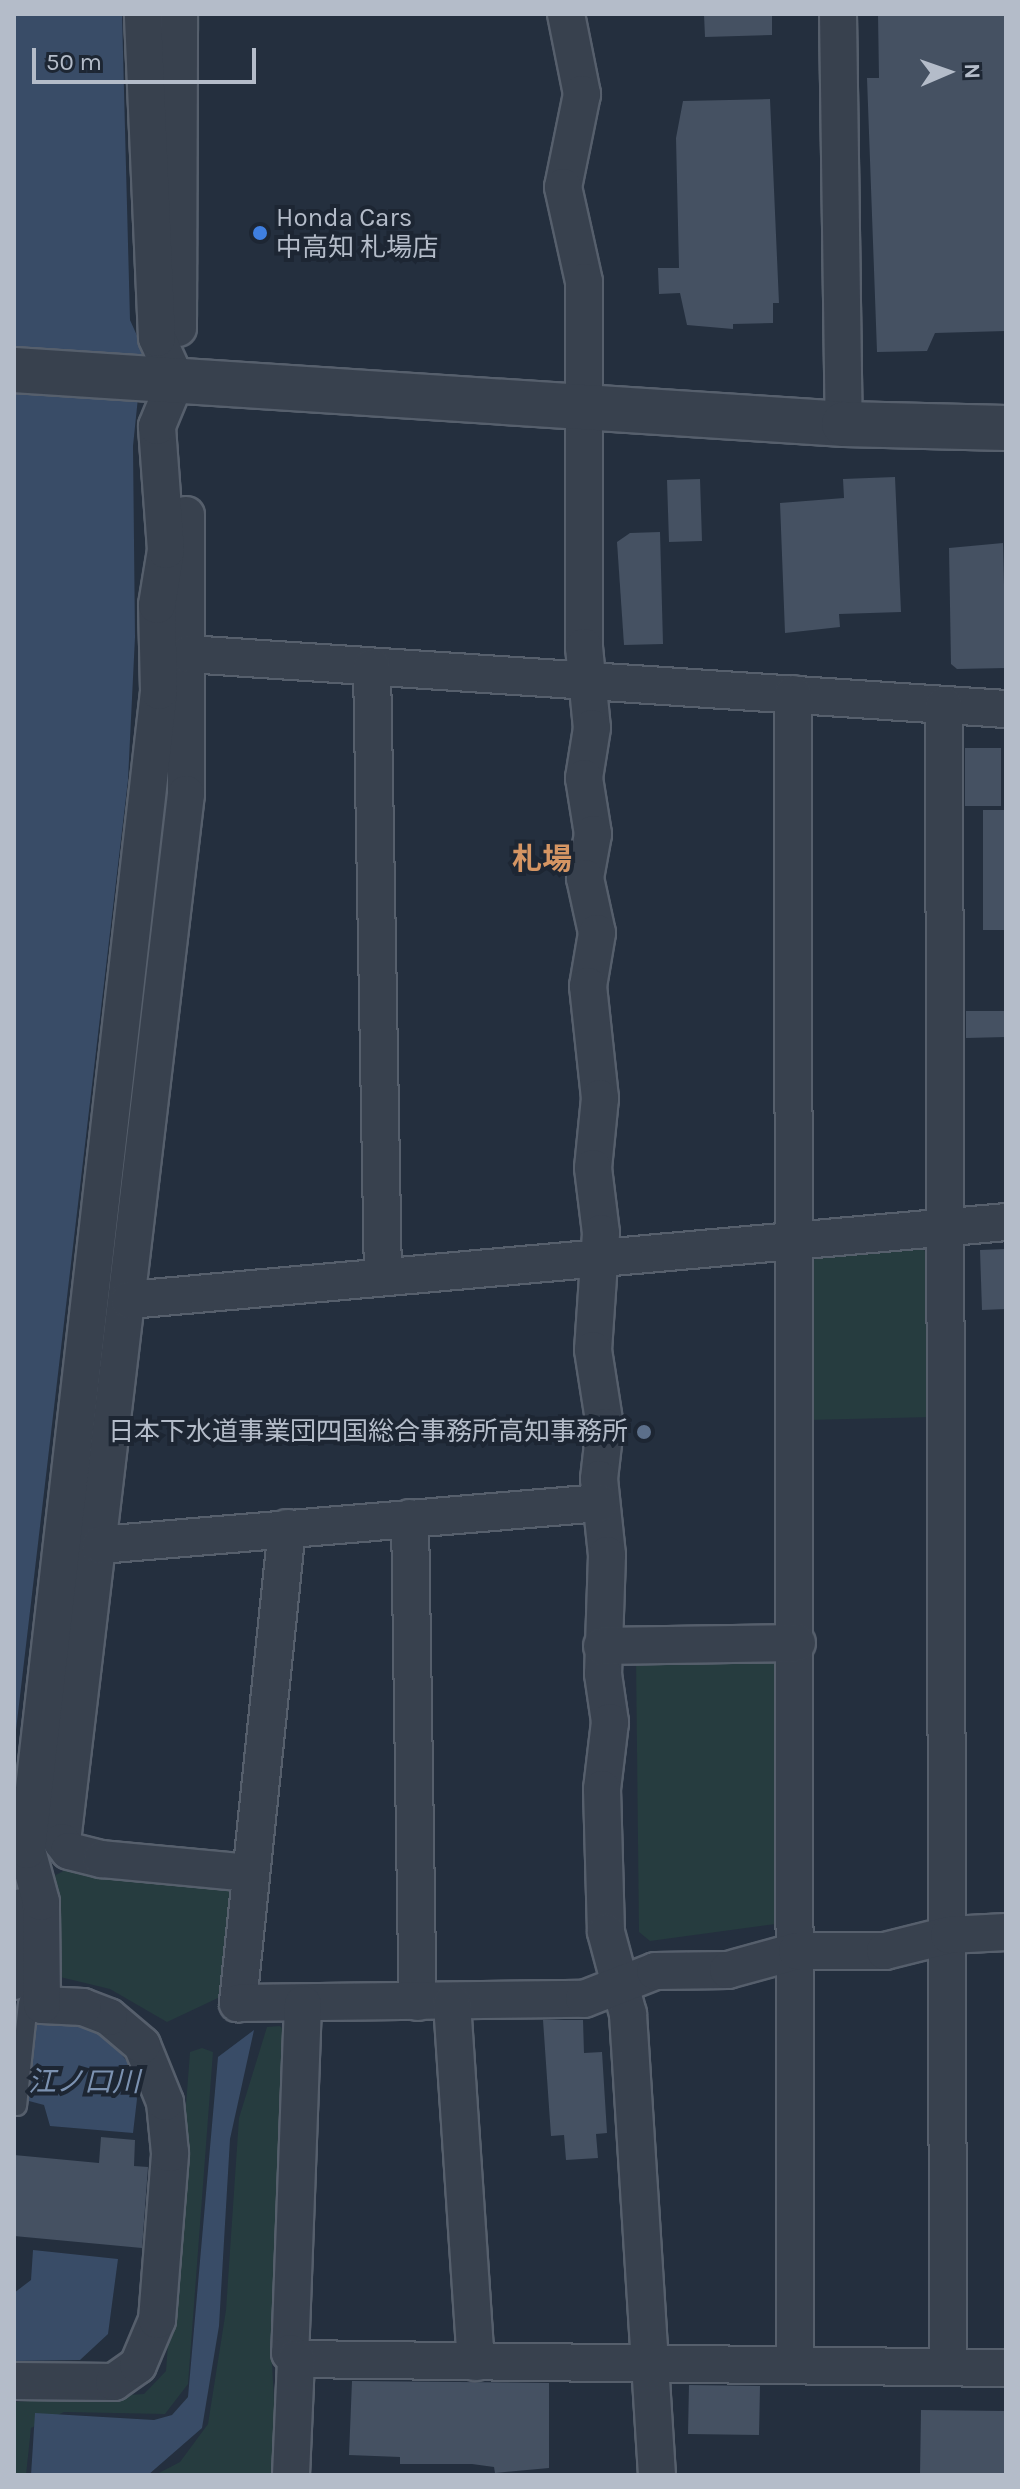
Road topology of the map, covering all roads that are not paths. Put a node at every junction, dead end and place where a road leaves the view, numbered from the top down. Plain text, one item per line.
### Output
1 (143, 14) edge
2 (179, 14) edge
3 (566, 14) edge
4 (838, 14) edge
5 (14, 370) edge
6 (162, 379) junction
7 (585, 408) junction
8 (844, 424) junction
9 (1006, 428) edge
10 (188, 654) junction
11 (372, 667) junction
12 (587, 678) junction
13 (793, 694) junction
14 (944, 705) junction
15 (1006, 709) edge
16 (1006, 1222) edge
17 (946, 1228) junction
18 (795, 1240) junction
19 (601, 1258) junction
20 (383, 1276) junction
21 (129, 1300) junction
22 (600, 1503) junction
23 (410, 1518) junction
24 (287, 1528) junction
25 (100, 1545) junction
26 (797, 1643) junction
27 (602, 1646) junction
28 (250, 1873) junction
29 (1006, 1932) edge
30 (949, 1935) junction
31 (797, 1951) junction
32 (618, 1984) junction
33 (25, 1998) edge
34 (435, 2003) junction
35 (303, 2004) junction
36 (17, 2106) dead end
37 (296, 2359) junction
38 (476, 2362) junction
39 (795, 2365) junction
40 (650, 2366) junction
41 (948, 2367) junction
42 (1006, 2368) edge
43 (14, 2381) edge
44 (291, 2475) edge
45 (657, 2475) edge

1 - 6 street
2 - 6 street
3 - 7 street
4 - 8 street
5 - 6 street
6 - 7 street
6 - 10 street
6 - 33 street
7 - 8 street
7 - 12 street
8 - 9 street
10 - 11 street
10 - 21 street
11 - 12 street
11 - 20 street
12 - 13 street
12 - 19 street
13 - 14 street
13 - 18 street
14 - 15 street
14 - 17 street
16 - 17 street
17 - 18 street
17 - 30 street
18 - 19 street
18 - 26 street
19 - 20 street
19 - 22 street
20 - 21 street
21 - 25 street
22 - 23 street
22 - 27 street
23 - 24 street
23 - 34 street
24 - 25 street
24 - 28 street
25 - 28 street
26 - 27 street
26 - 31 street
27 - 32 street
28 - 35 street
29 - 30 street
30 - 31 street
30 - 41 street
31 - 32 street
31 - 39 street
32 - 34 street
32 - 40 street
33 - 36 lane
33 - 43 street
34 - 35 street
34 - 38 street
35 - 37 street
37 - 38 street
37 - 44 street
38 - 40 street
39 - 40 street
39 - 41 street
40 - 45 street
41 - 42 street

